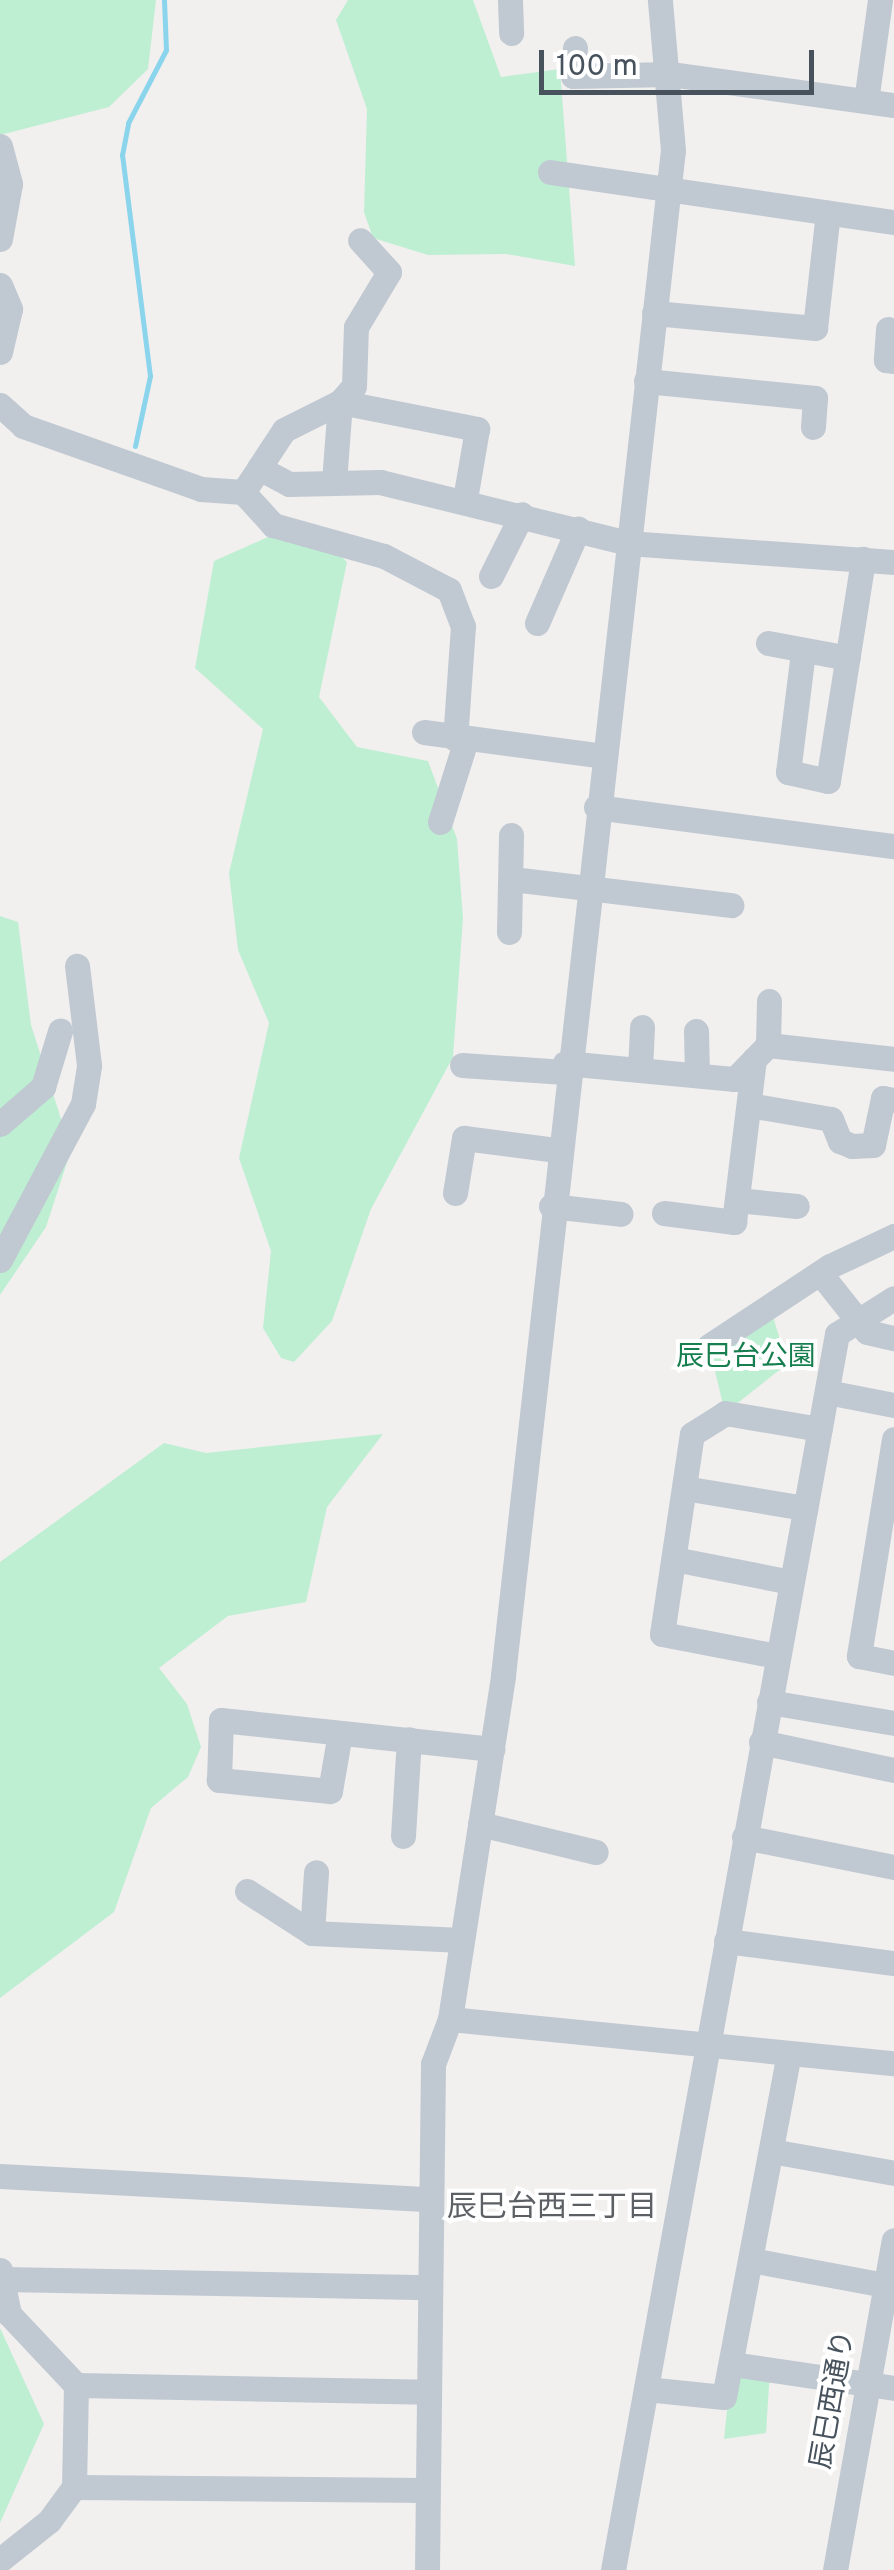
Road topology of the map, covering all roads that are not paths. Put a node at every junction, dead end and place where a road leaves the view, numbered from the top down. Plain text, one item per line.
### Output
1 (510, 0) edge
2 (660, 0) edge
3 (880, 0) edge
4 (511, 33) dead end
5 (575, 48) dead end
6 (670, 74) junction
7 (866, 102) junction
8 (894, 105) edge
9 (0, 146) edge
10 (550, 172) dead end
11 (668, 192) junction
12 (828, 213) junction
13 (894, 222) edge
14 (0, 238) edge
15 (360, 240) dead end
16 (0, 286) edge
17 (654, 313) junction
18 (888, 329) dead end
19 (0, 352) edge
20 (894, 361) edge
21 (646, 381) junction
22 (340, 402) junction
23 (0, 405) edge
24 (813, 427) dead end
25 (260, 468) junction
26 (334, 482) junction
27 (243, 492) junction
28 (465, 499) junction
29 (522, 514) junction
30 (578, 530) junction
31 (628, 543) junction
32 (863, 559) junction
33 (894, 562) edge
34 (491, 576) dead end
35 (537, 624) dead end
36 (768, 643) dead end
37 (802, 652) junction
38 (848, 658) junction
39 (424, 732) dead end
40 (461, 739) junction
41 (602, 756) junction
42 (596, 807) junction
43 (440, 822) dead end
44 (511, 835) dead end
45 (894, 846) edge
46 (512, 879) junction
47 (586, 891) junction
48 (730, 906) dead end
49 (509, 932) dead end
50 (78, 966) dead end
51 (769, 1001) dead end
52 (642, 1027) dead end
53 (696, 1030) dead end
54 (60, 1031) dead end
55 (761, 1052) junction
56 (894, 1059) edge
57 (462, 1064) dead end
58 (565, 1068) junction
59 (640, 1070) junction
60 (697, 1075) junction
61 (894, 1100) edge
62 (748, 1105) junction
63 (0, 1124) edge
64 (556, 1150) junction
65 (455, 1193) dead end
66 (737, 1200) junction
67 (551, 1206) junction
68 (797, 1206) dead end
69 (664, 1213) dead end
70 (621, 1214) dead end
71 (894, 1236) edge
72 (0, 1260) edge
73 (820, 1273) junction
74 (894, 1298) edge
75 (856, 1323) junction
76 (894, 1338) edge
77 (709, 1346) dead end
78 (827, 1392) junction
79 (894, 1405) edge
80 (820, 1429) junction
81 (894, 1439) edge
82 (684, 1488) junction
83 (805, 1508) junction
84 (674, 1559) junction
85 (791, 1582) junction
86 (777, 1656) junction
87 (894, 1663) edge
88 (768, 1702) junction
89 (894, 1723) edge
90 (340, 1733) junction
91 (409, 1739) junction
92 (761, 1742) junction
93 (492, 1749) junction
94 (894, 1770) edge
95 (480, 1824) junction
96 (403, 1836) dead end
97 (744, 1837) junction
98 (596, 1852) dead end
99 (894, 1867) edge
100 (316, 1872) dead end
101 (248, 1891) dead end
102 (312, 1932) junction
103 (462, 1940) junction
104 (726, 1941) junction
105 (894, 1963) edge
106 (450, 2019) junction
107 (707, 2046) junction
108 (789, 2054) junction
109 (894, 2063) edge
110 (771, 2151) junction
111 (894, 2173) edge
112 (0, 2176) edge
113 (429, 2199) junction
114 (894, 2240) edge
115 (751, 2260) junction
116 (2, 2274) edge
117 (885, 2285) junction
118 (428, 2288) junction
119 (732, 2364) junction
120 (76, 2384) junction
121 (866, 2384) junction
122 (894, 2388) edge
123 (646, 2389) junction
124 (428, 2392) junction
125 (74, 2486) junction
126 (427, 2490) junction
127 (0, 2560) edge
128 (426, 2570) edge
129 (614, 2570) edge
130 (836, 2570) edge

1 - 4 street
2 - 6 street
3 - 7 street
5 - 6 street
6 - 7 street
6 - 11 street
7 - 8 street
9 - 14 street
10 - 11 street
11 - 12 street
11 - 17 street
12 - 13 street
12 - 17 street
15 - 22 street
16 - 19 street
17 - 21 street
18 - 20 street
21 - 24 street
21 - 31 street
22 - 25 street
22 - 26 street
22 - 28 street
23 - 27 street
25 - 26 street
25 - 27 street
26 - 28 street
27 - 40 street
28 - 29 street
29 - 30 street
29 - 34 street
30 - 31 street
30 - 35 street
31 - 32 street
31 - 41 street
32 - 33 street
32 - 38 street
36 - 37 street
37 - 38 street
37 - 38 street
39 - 40 street
40 - 41 street
40 - 43 street
41 - 42 street
42 - 45 street
42 - 47 street
44 - 46 street
46 - 47 street
46 - 49 street
47 - 48 street
47 - 58 street
50 - 72 street
51 - 55 street
52 - 59 street
53 - 60 street
54 - 63 street
55 - 56 street
55 - 60 street
55 - 62 street
57 - 58 street
58 - 59 street
58 - 64 street
59 - 60 street
61 - 62 street
62 - 66 street
64 - 65 street
64 - 67 street
66 - 68 street
66 - 69 street
67 - 70 street
67 - 93 street
71 - 73 street
73 - 75 street
73 - 77 street
74 - 75 street
75 - 76 street
75 - 78 street
78 - 79 street
78 - 80 street
80 - 82 street
80 - 83 street
81 - 87 street
82 - 83 street
82 - 84 street
83 - 85 street
84 - 85 street
84 - 86 street
85 - 86 street
86 - 88 street
88 - 89 street
88 - 92 street
90 - 90 street
90 - 91 street
91 - 93 street
91 - 96 street
92 - 94 street
92 - 97 street
93 - 95 street
95 - 98 street
95 - 103 street
97 - 99 street
97 - 104 street
100 - 102 street
101 - 102 street
102 - 103 street
103 - 106 street
104 - 105 street
104 - 107 street
106 - 107 street
106 - 113 street
107 - 108 street
107 - 123 street
108 - 109 street
108 - 110 street
110 - 111 street
110 - 115 street
112 - 113 street
113 - 118 street
114 - 117 street, 辰巳西通り
115 - 117 street
115 - 119 street
116 - 118 street
116 - 120 street
117 - 121 street, 辰巳西通り
118 - 124 street
119 - 121 street
119 - 123 street
120 - 124 street
120 - 125 street
121 - 122 street
121 - 130 street, 辰巳西通り
123 - 129 street
124 - 126 street
125 - 126 street
125 - 127 street
126 - 128 street

